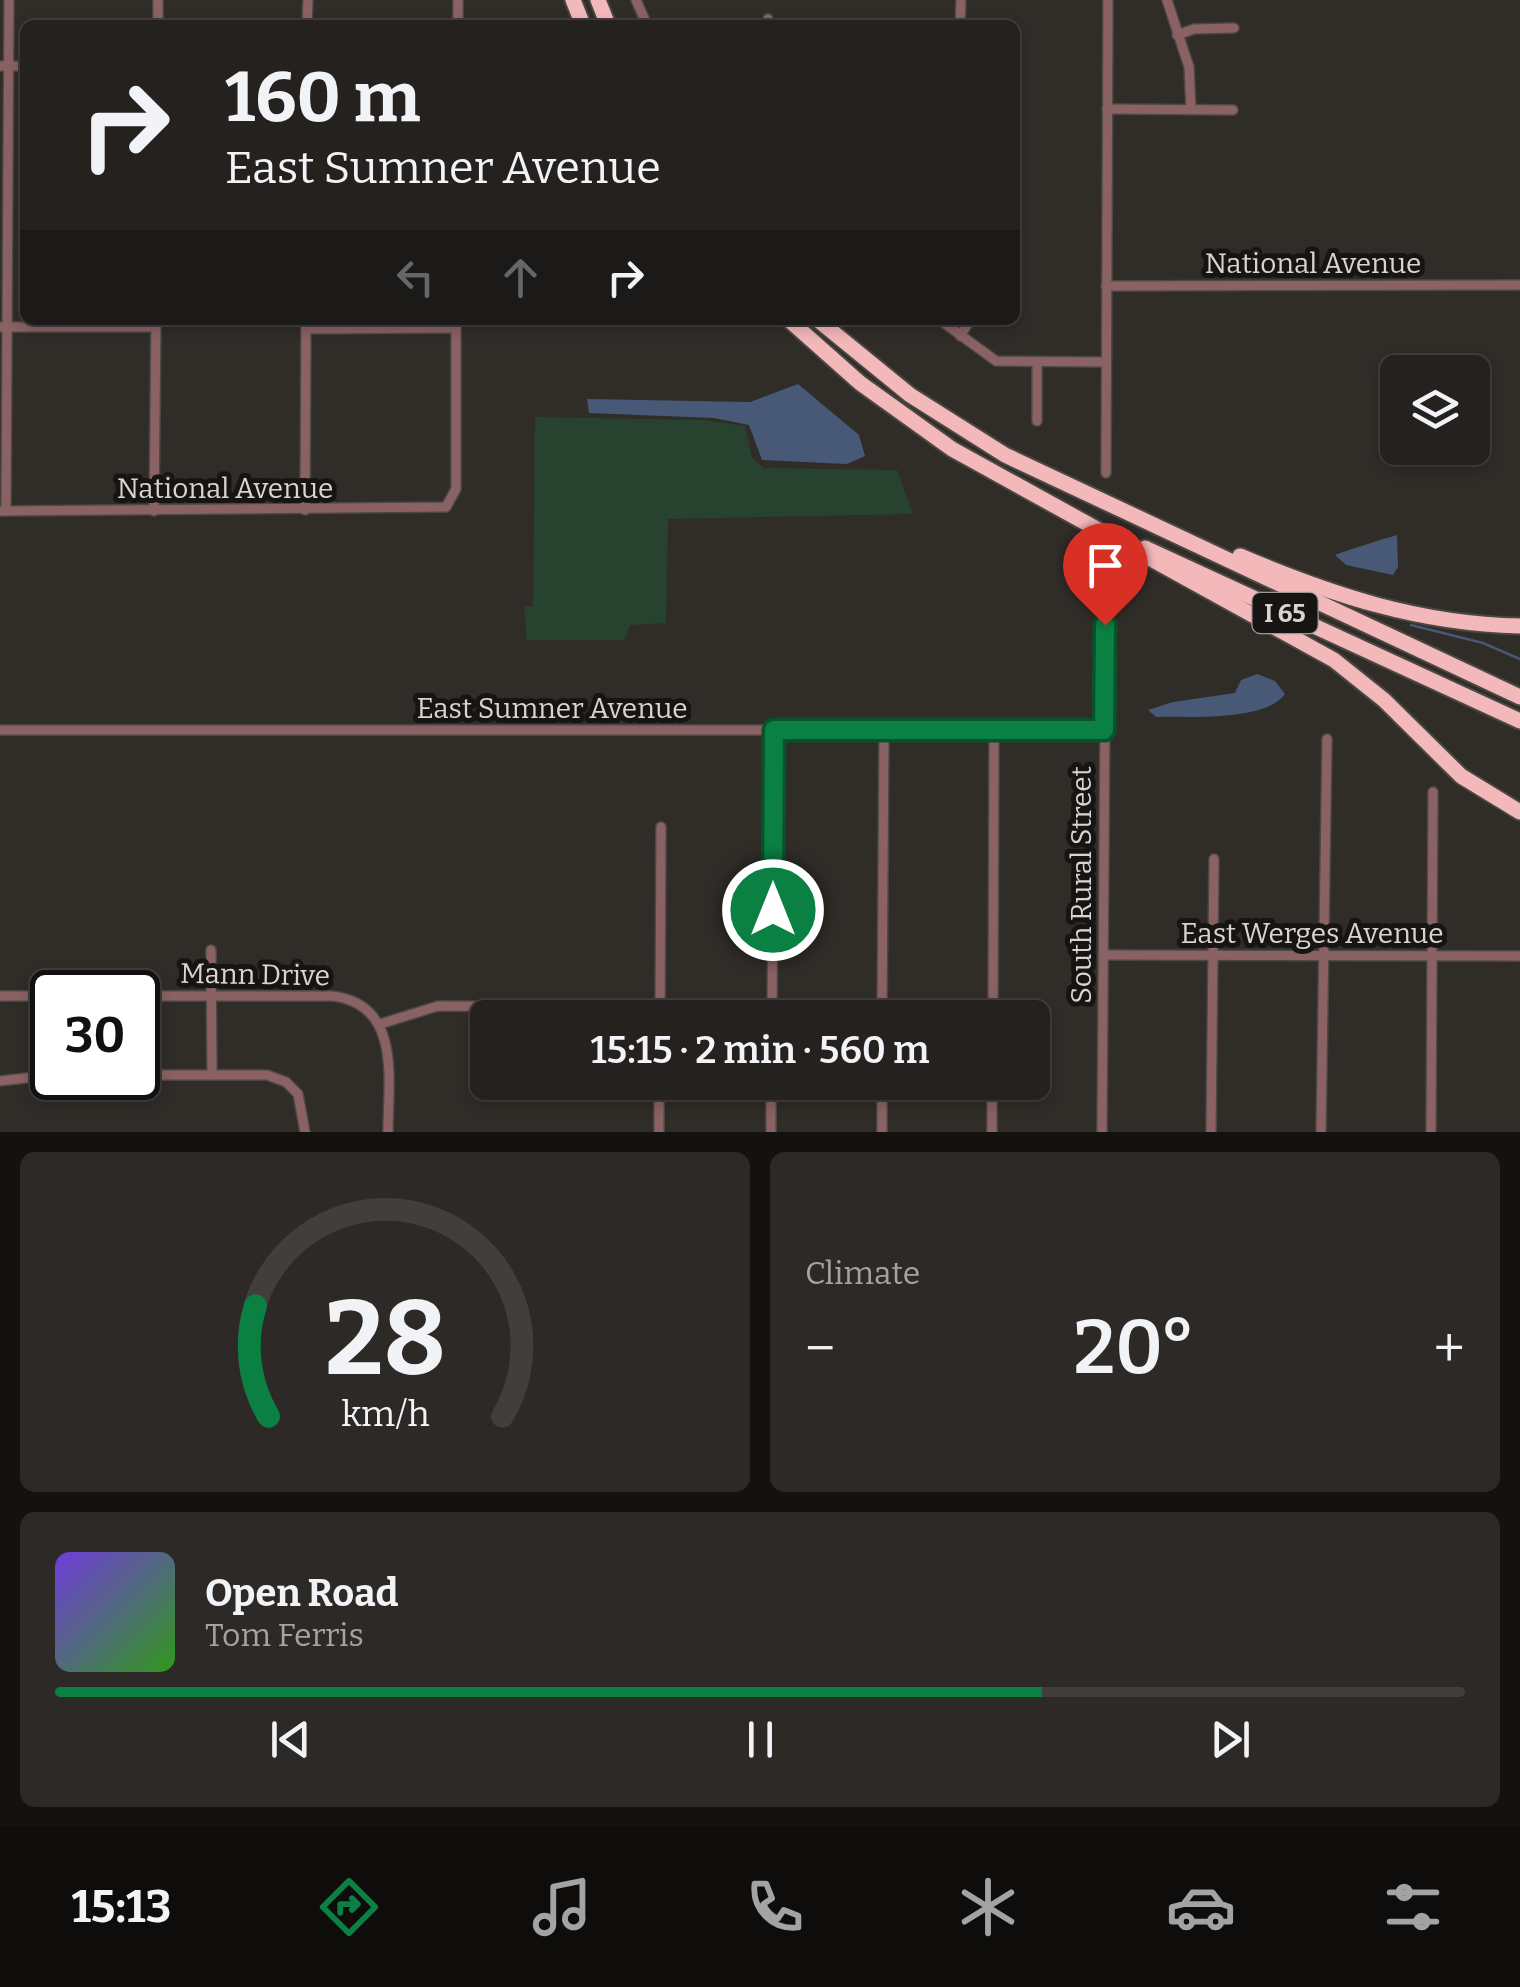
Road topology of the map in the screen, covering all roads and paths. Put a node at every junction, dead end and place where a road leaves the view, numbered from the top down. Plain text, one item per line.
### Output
1 (9, 0) edge
2 (1108, 0) edge
3 (1166, 0) edge
4 (1234, 28) dead end
5 (1177, 35) junction
6 (4, 66) edge
7 (1107, 109) junction
8 (1191, 109) junction
9 (1233, 110) dead end
10 (1520, 285) edge
11 (1106, 286) junction
12 (118, 325) edge
13 (156, 325) edge
14 (306, 325) edge
15 (456, 325) edge
16 (795, 325) edge
17 (824, 325) edge
18 (946, 325) edge
19 (967, 325) edge
20 (3, 328) edge
21 (960, 336) junction
22 (1106, 362) junction
23 (1037, 364) junction
24 (1037, 421) dead end
25 (1106, 473) dead end
26 (1065, 484) junction
27 (1051, 505) junction
28 (304, 510) junction
29 (3, 511) edge
30 (154, 511) junction
31 (1106, 578) dead end
32 (1518, 625) edge
33 (1520, 697) edge
34 (1520, 720) edge
35 (0, 730) edge
36 (774, 730) junction
37 (884, 730) junction
38 (1104, 730) junction
39 (994, 731) junction
40 (1327, 739) dead end
41 (1432, 792) dead end
42 (1520, 808) edge
43 (661, 827) dead end
44 (1214, 860) dead end
45 (212, 950) dead end
46 (1104, 955) junction
47 (1213, 955) junction
48 (1322, 955) junction
49 (1432, 956) junction
50 (1520, 956) edge
51 (0, 996) edge
52 (30, 996) edge
53 (160, 996) edge
54 (212, 996) junction
55 (660, 1000) edge
56 (772, 1000) edge
57 (882, 1000) edge
58 (993, 1000) edge
59 (470, 1007) edge
60 (380, 1024) junction
61 (160, 1075) edge
62 (212, 1075) junction
63 (30, 1077) edge
64 (0, 1081) edge
65 (659, 1100) edge
66 (772, 1100) edge
67 (882, 1100) edge
68 (992, 1100) edge
69 (305, 1132) edge
70 (388, 1132) edge
71 (659, 1132) edge
72 (771, 1132) edge
73 (882, 1132) edge
74 (992, 1132) edge
75 (1102, 1132) edge
76 (1212, 1132) edge
77 (1321, 1132) edge
78 (1431, 1132) edge

1 - 6 street
2 - 7 street
3 - 5 street
4 - 5 street
5 - 8 street
6 - 20 street
7 - 8 street
7 - 11 street
8 - 9 street
10 - 11 street, National Avenue
11 - 22 street
12 - 20 street
13 - 30 street
14 - 28 street
15 - 28 street, National Avenue
16 - 27 highway, I 65
17 - 26 highway, I 65
18 - 21 street
19 - 21 street
20 - 29 street
21 - 23 street
22 - 23 street
22 - 25 street
23 - 24 street
26 - 32 highway
26 - 33 highway, I 65
27 - 34 highway, I 65
27 - 42 highway
28 - 30 street, National Avenue
29 - 30 street, National Avenue
31 - 38 street, South Rural Street
35 - 36 street, East Sumner Avenue
36 - 37 street, East Sumner Avenue
36 - 56 street
37 - 39 street, East Sumner Avenue
37 - 57 street
38 - 39 street, East Sumner Avenue
38 - 46 street, South Rural Street
39 - 58 street
40 - 48 street
41 - 49 street
43 - 55 street
44 - 47 street
45 - 54 street
46 - 47 street, East Werges Avenue
46 - 75 street, South Rural Street
47 - 48 street, East Werges Avenue
47 - 76 street
48 - 49 street, East Werges Avenue
48 - 77 street
49 - 50 street, East Werges Avenue
49 - 78 street
51 - 52 street
53 - 54 street, Mann Drive
54 - 60 street, Mann Drive
54 - 62 street
59 - 60 street
60 - 70 street
61 - 62 street
62 - 69 street
63 - 64 street
65 - 71 street
66 - 72 street
67 - 73 street
68 - 74 street

